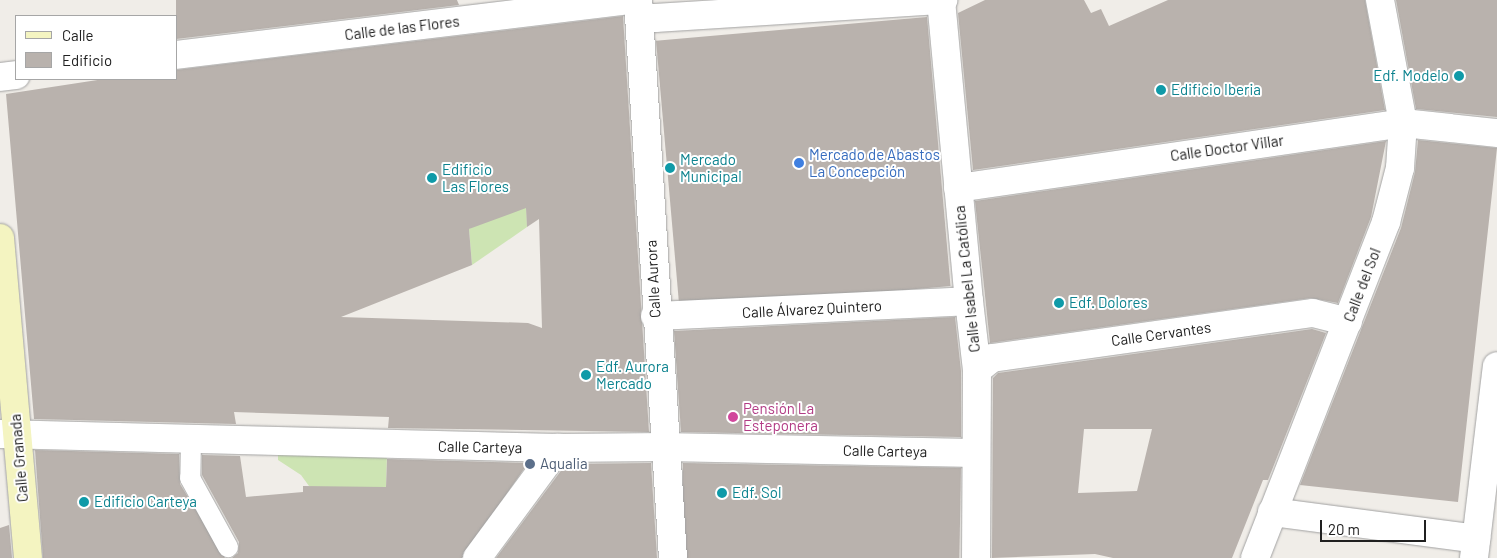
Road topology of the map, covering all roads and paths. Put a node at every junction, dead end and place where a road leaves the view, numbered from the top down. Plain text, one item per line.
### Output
1 (942, 0) edge
2 (1380, 0) edge
3 (635, 3) edge
4 (178, 55) edge
5 (15, 75) edge
6 (0, 77) edge
7 (1403, 123) junction
8 (1497, 133) edge
9 (958, 188) junction
10 (0, 238) edge
11 (969, 301) junction
12 (655, 316) junction
13 (1348, 322) junction
14 (1497, 366) edge
15 (977, 370) junction
16 (8, 434) edge
17 (191, 439) junction
18 (664, 446) junction
19 (558, 448) junction
20 (974, 453) junction
21 (1272, 512) junction
22 (228, 547) dead end
23 (1475, 548) edge
24 (28, 558) edge
25 (477, 558) edge
26 (673, 558) edge
27 (976, 558) edge
28 (1255, 558) edge

1 - 3 street
1 - 9 street, Calle Isabel La Católica
2 - 7 street, Calle del Sol
3 - 4 street, Calle de las Flores
3 - 12 street, Calle Aurora
5 - 6 street
7 - 8 street, Calle Doctor Villar
7 - 9 street, Calle Doctor Villar
7 - 13 street, Calle del Sol
9 - 11 street, Calle Isabel La Católica
10 - 16 main road, Calle Granada
11 - 12 street, Calle Álvarez Quintero
11 - 15 street, Calle Isabel La Católica
12 - 18 street, Calle Aurora
13 - 15 street, Calle Cervantes
13 - 21 street, Calle del Sol
14 - 23 street
15 - 20 street, Calle Isabel La Católica
16 - 17 street, Calle Carteya
16 - 24 main road, Calle Granada
17 - 19 street, Calle Carteya
17 - 22 lane
18 - 19 street, Calle Carteya
18 - 20 street, Calle Carteya
18 - 26 street, Calle Aurora
19 - 25 street
20 - 27 street, Calle Isabel La Católica
21 - 23 street
21 - 28 street, Calle del Sol

